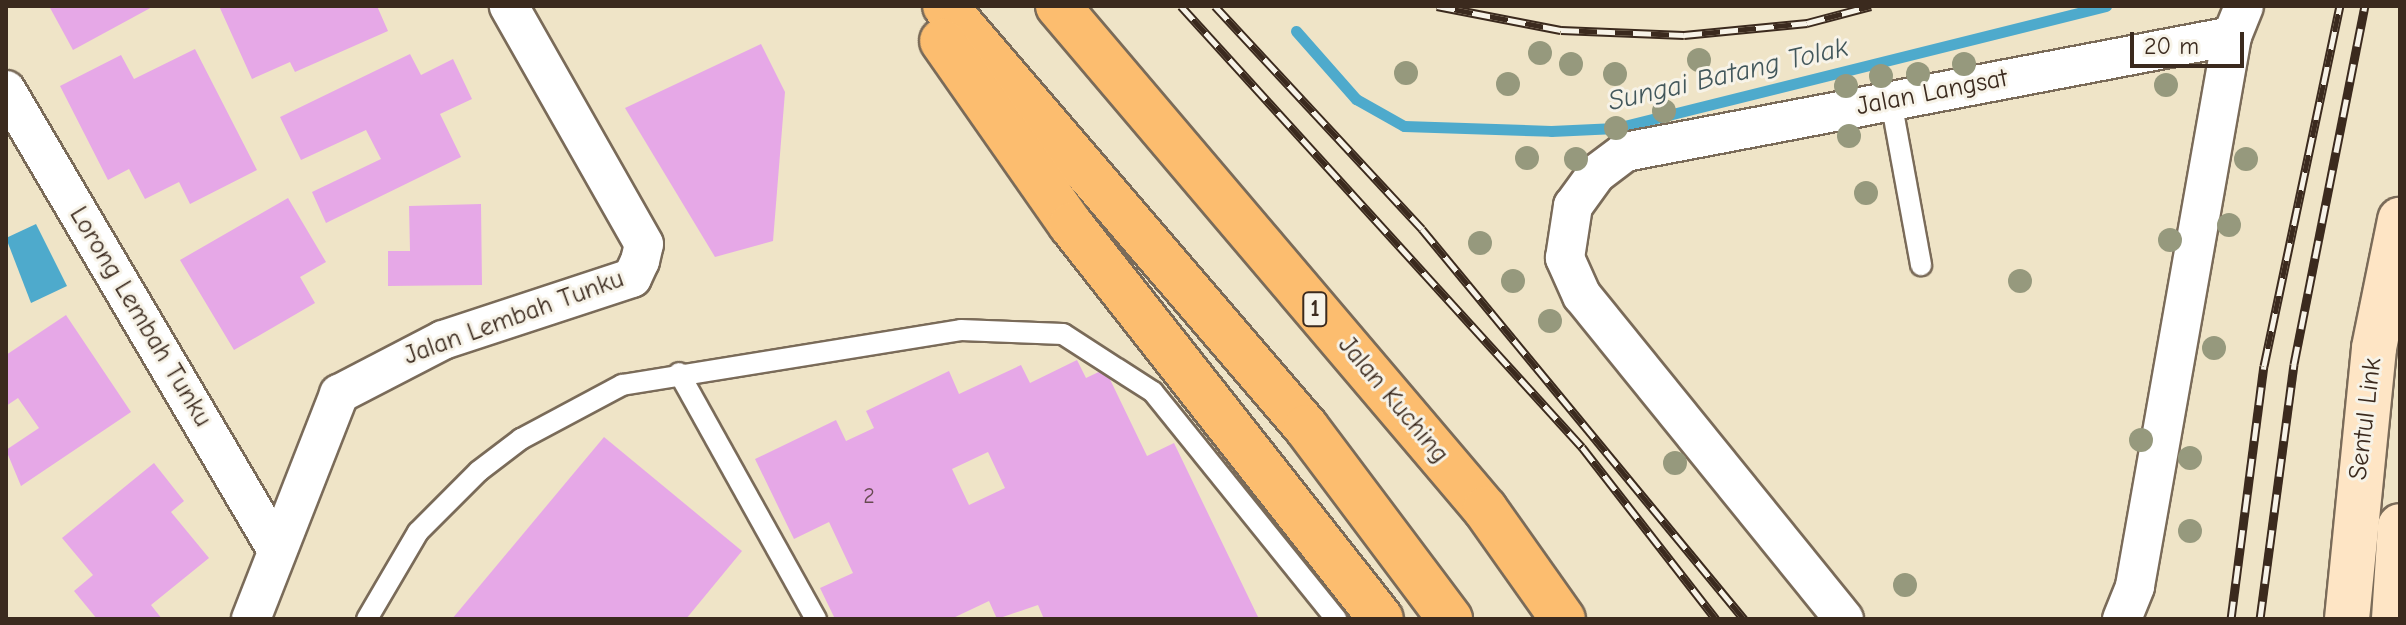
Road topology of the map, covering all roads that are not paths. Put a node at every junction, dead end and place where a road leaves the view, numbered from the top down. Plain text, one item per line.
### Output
1 (509, 6) edge
2 (918, 6) edge
3 (945, 6) edge
4 (1058, 6) edge
5 (2238, 21) edge
6 (6, 90) edge
7 (1891, 101) junction
8 (2400, 220) edge
9 (1921, 265) dead end
10 (679, 373) junction
11 (2400, 526) edge
12 (274, 545) junction
13 (251, 619) edge
14 (367, 619) edge
15 (816, 619) edge
16 (1336, 619) edge
17 (1381, 619) edge
18 (1450, 619) edge
19 (1563, 619) edge
20 (1844, 619) edge
21 (2122, 619) edge
22 (2347, 619) edge
23 (2394, 619) edge

1 - 12 street, Jalan Lembah Tunku
2 - 17 highway
3 - 18 highway
4 - 19 highway, Jalan Kuching / 1
5 - 7 street, Jalan Langsat
5 - 21 street, Jalan Langsat
6 - 12 street, Lorong Lembah Tunku
7 - 9 lane
7 - 20 street, Jalan Langsat
8 - 22 main road, Sentul Link
10 - 14 lane
10 - 15 lane
10 - 16 lane
11 - 23 main road
12 - 13 street, Jalan Lembah Tunku

